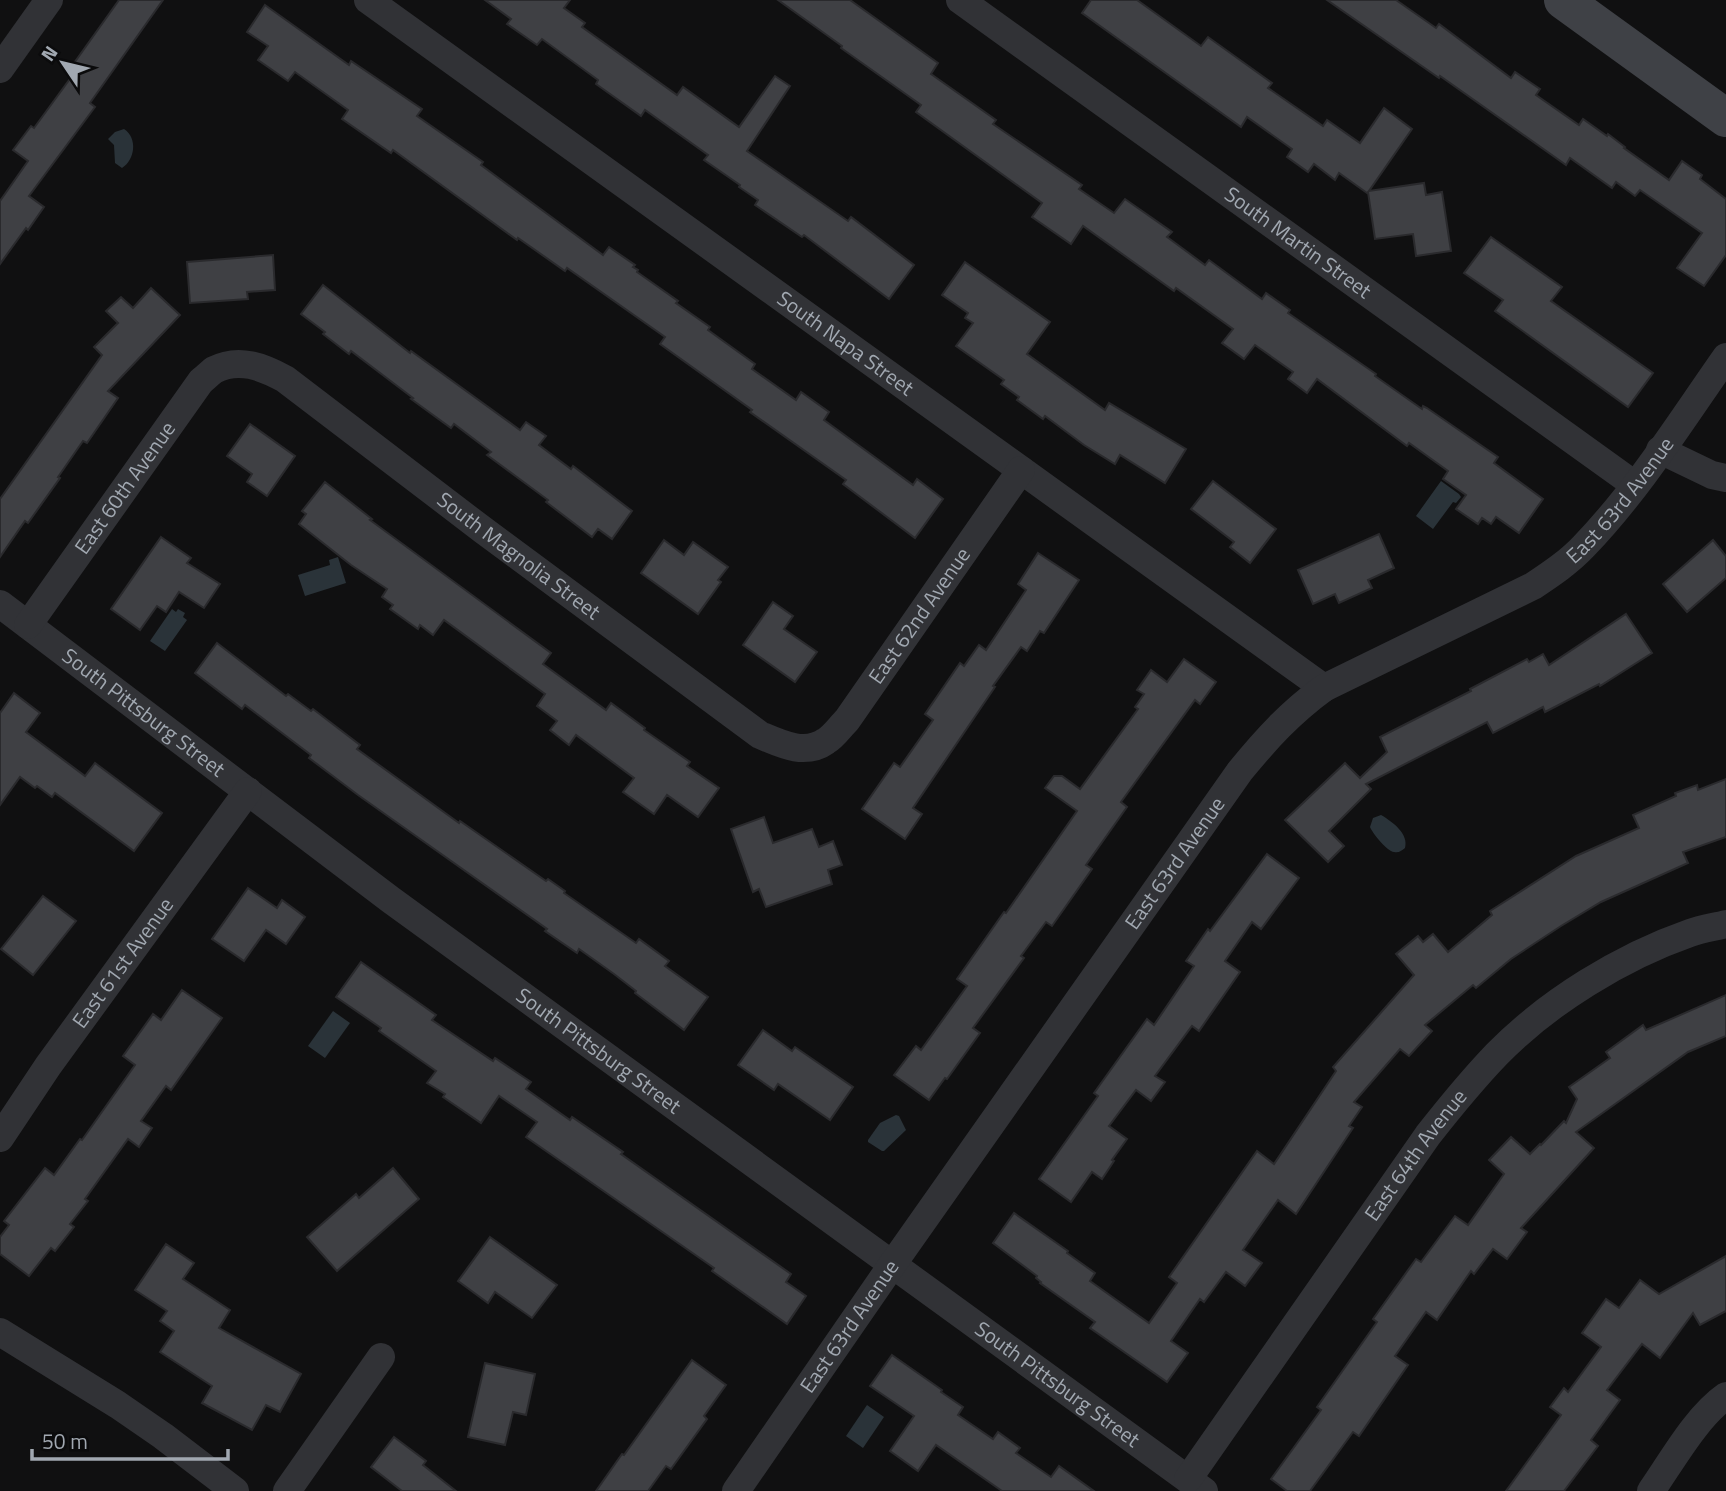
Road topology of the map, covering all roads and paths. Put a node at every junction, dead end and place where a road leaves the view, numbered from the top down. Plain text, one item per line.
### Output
1 (49, 0) edge
2 (368, 0) edge
3 (960, 0) edge
4 (1563, 0) edge
5 (0, 69) edge
6 (1726, 118) edge
7 (1726, 357) edge
8 (234, 364) joint
9 (1660, 450) junction
10 (1021, 470) junction
11 (1726, 478) edge
12 (1635, 485) junction
13 (0, 604) edge
14 (28, 625) junction
15 (1324, 688) junction
16 (806, 749) joint
17 (248, 791) junction
18 (1726, 924) edge
19 (0, 1138) edge
20 (892, 1265) junction
21 (0, 1332) edge
22 (381, 1357) dead end
23 (1726, 1396) edge
24 (1196, 1485) edge
25 (235, 1491) edge
26 (286, 1491) edge
27 (736, 1491) edge
28 (1651, 1491) edge

1 - 5 street
2 - 10 street, South Napa Street
3 - 12 street, South Martin Street
4 - 6 street
7 - 9 street, East 63rd Avenue
8 - 14 street, East 60th Avenue
8 - 16 street, South Magnolia Street
9 - 11 street
9 - 12 street, East 63rd Avenue
10 - 15 street, South Napa Street
10 - 16 street, East 62nd Avenue
12 - 15 street, East 63rd Avenue
13 - 14 street, South Pittsburg Street
14 - 17 street, South Pittsburg Street
15 - 20 street, East 63rd Avenue
17 - 19 street, East 61st Avenue
17 - 20 street, South Pittsburg Street
18 - 24 street, East 64th Avenue
20 - 24 street, South Pittsburg Street
20 - 27 street, East 63rd Avenue
21 - 25 street
22 - 26 street
23 - 28 street

